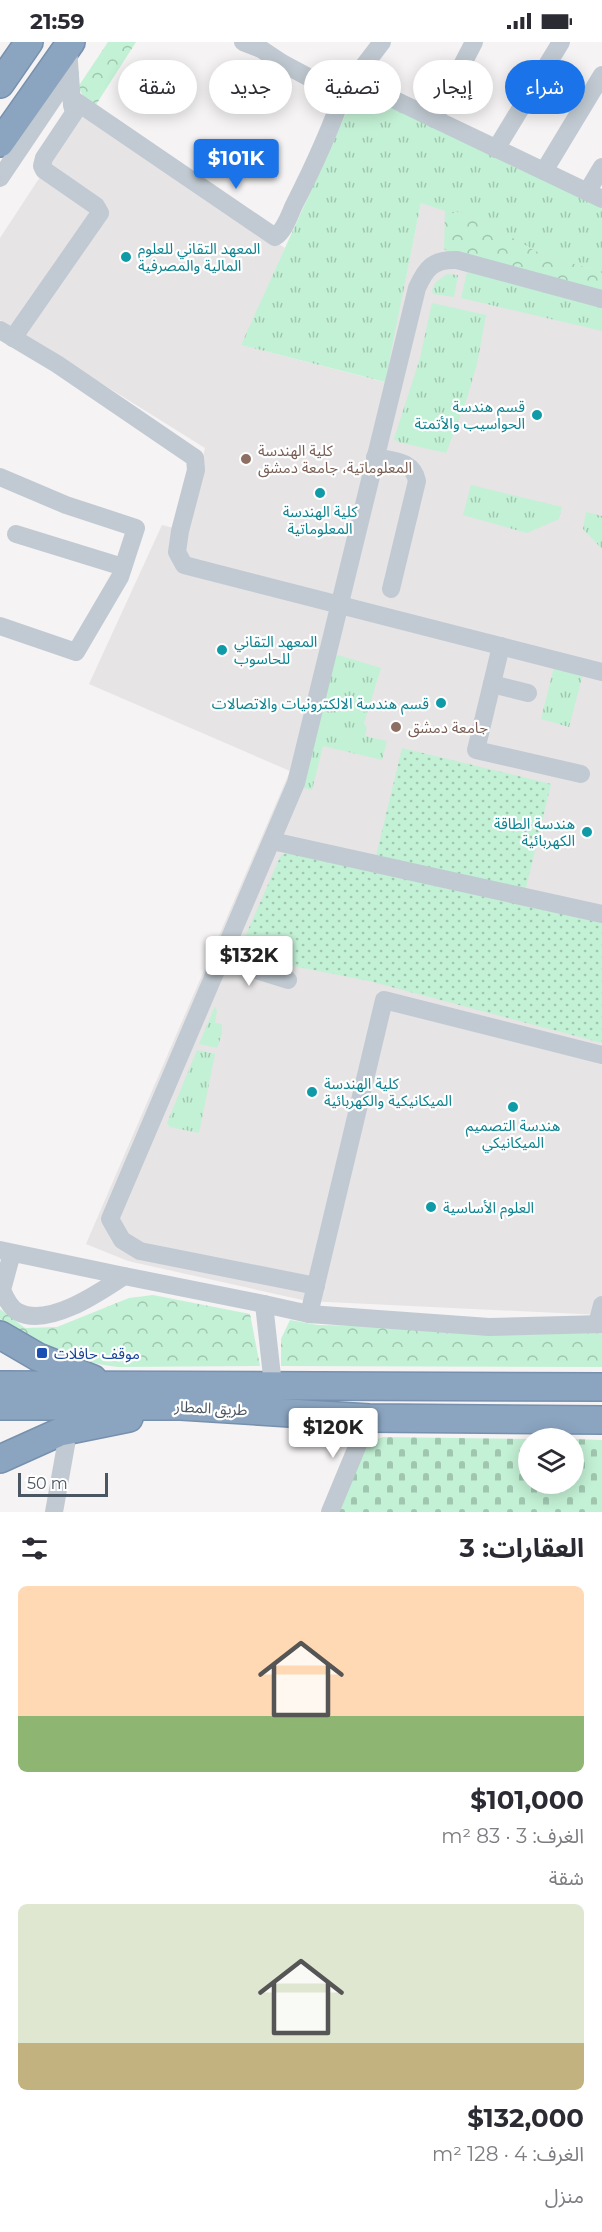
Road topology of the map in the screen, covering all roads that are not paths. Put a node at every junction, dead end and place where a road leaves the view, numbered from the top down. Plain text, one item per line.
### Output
1 (29, 42) edge
2 (243, 42) edge
3 (382, 42) edge
4 (474, 42) edge
5 (561, 42) edge
6 (67, 44) edge
7 (367, 60) edge
8 (70, 74) junction
9 (304, 75) edge
10 (602, 75) edge
11 (0, 84) edge
12 (71, 98) junction
13 (401, 105) edge
14 (335, 114) edge
15 (434, 119) junction
16 (0, 143) edge
17 (496, 149) junction
18 (602, 167) edge
19 (544, 171) junction
20 (0, 178) edge
21 (595, 196) edge
22 (602, 299) edge
23 (6, 334) edge
24 (375, 457) junction
25 (0, 477) edge
26 (16, 534) dead end
27 (123, 567) junction
28 (391, 590) dead end
29 (338, 604) junction
30 (0, 626) edge
31 (501, 646) junction
32 (602, 672) edge
33 (492, 684) junction
34 (528, 693) dead end
35 (581, 774) dead end
36 (272, 841) junction
37 (602, 914) edge
38 (222, 959) junction
39 (288, 980) dead end
40 (602, 1055) edge
41 (6, 1252) edge
42 (124, 1276) junction
43 (316, 1286) junction
44 (264, 1304) junction
45 (602, 1305) edge
46 (309, 1314) junction
47 (600, 1324) edge
48 (0, 1335) edge
49 (0, 1385) edge
50 (273, 1385) junction
51 (121, 1386) junction
52 (602, 1387) edge
53 (0, 1406) edge
54 (181, 1406) junction
55 (369, 1418) junction
56 (602, 1420) edge
57 (66, 1445) dead end
58 (0, 1459) edge
59 (54, 1512) edge
60 (330, 1512) edge

1 - 11 highway
2 - 9 street
3 - 7 street
4 - 15 street
5 - 17 street
6 - 8 street
6 - 16 highway
8 - 12 street
8 - 20 street
10 - 19 street
12 - 14 street
12 - 23 street
13 - 15 street
15 - 17 street
17 - 19 street
18 - 21 street
19 - 21 street
22 - 24 street
23 - 29 street
24 - 28 street
24 - 29 street
25 - 27 street
26 - 27 street
27 - 30 street
29 - 31 street
29 - 36 street
31 - 32 street
31 - 33 street
33 - 34 street
33 - 35 street
36 - 37 street
36 - 38 street
38 - 39 street
38 - 43 street
40 - 43 street
41 - 42 street
41 - 42 street
42 - 44 street
43 - 46 street
44 - 46 street
44 - 50 street
45 - 47 street
46 - 47 street
48 - 51 highway
49 - 51 highway, طريق المطار
50 - 51 highway, طريق المطار
50 - 52 highway, طريق المطار
53 - 54 highway, طريق المطار
54 - 55 highway, طريق المطار
54 - 58 highway
55 - 56 highway, طريق المطار
55 - 60 street
57 - 59 street

